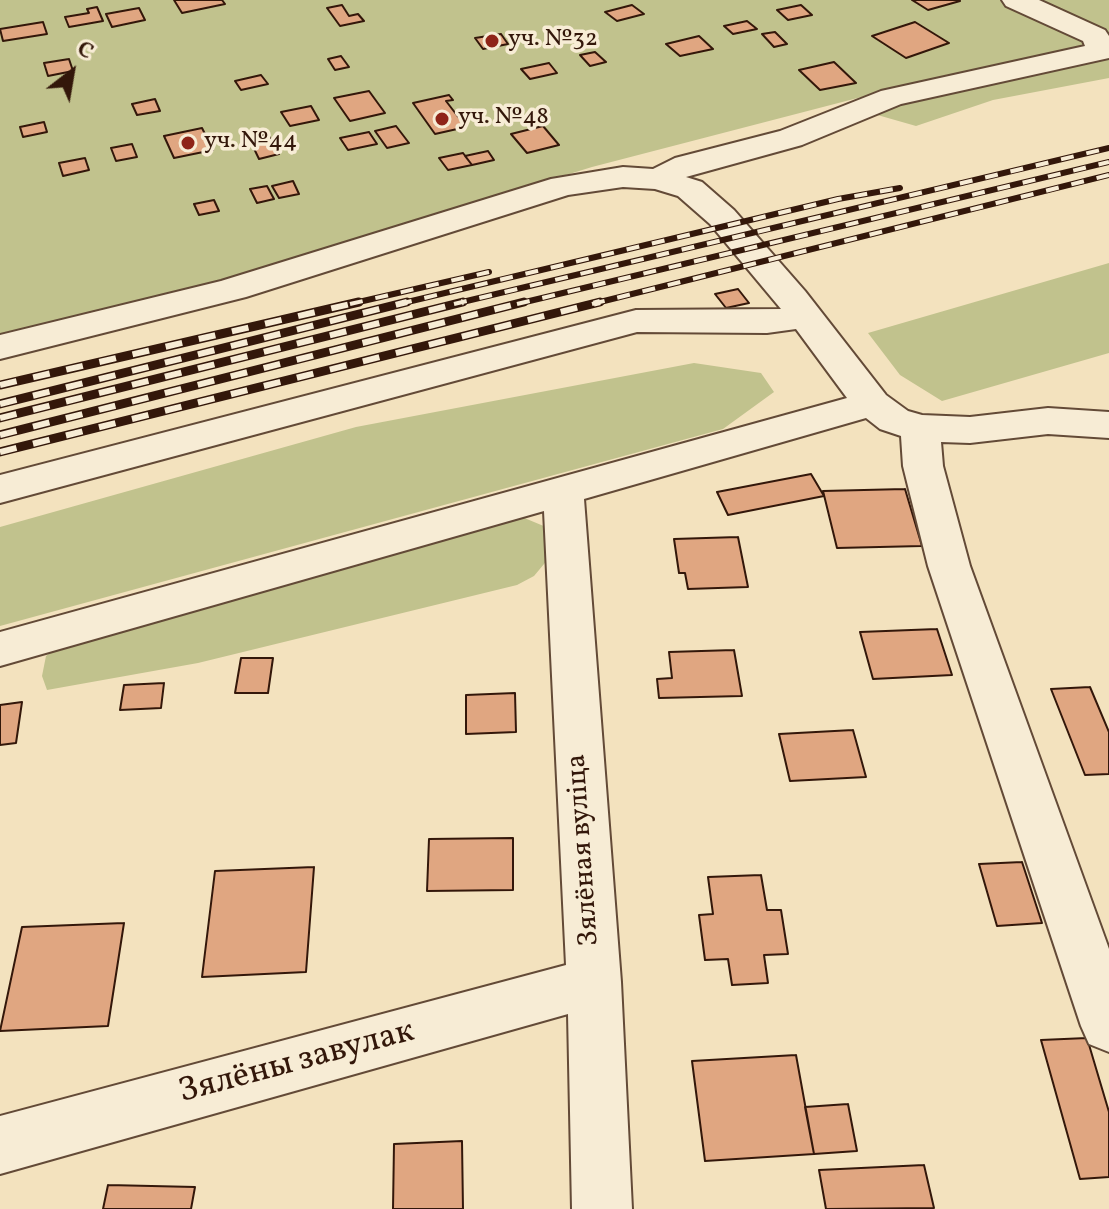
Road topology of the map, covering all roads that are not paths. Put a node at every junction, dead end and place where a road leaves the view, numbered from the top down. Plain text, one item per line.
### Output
1 (1016, 0) edge
2 (658, 179) junction
3 (804, 317) junction
4 (0, 347) edge
5 (872, 404) junction
6 (1109, 425) edge
7 (920, 428) junction
8 (0, 489) edge
9 (563, 491) junction
10 (0, 649) edge
11 (594, 982) junction
12 (1109, 1026) edge
13 (0, 1145) edge
14 (602, 1209) edge

1 - 2 street
2 - 3 street
2 - 4 street
3 - 5 street
3 - 8 street
5 - 7 street
5 - 9 street
6 - 7 street
7 - 12 street
9 - 10 street
9 - 11 street, Зялёная вуліца
11 - 13 street, Зялёны завулак
11 - 14 street, Зялёная вуліца

